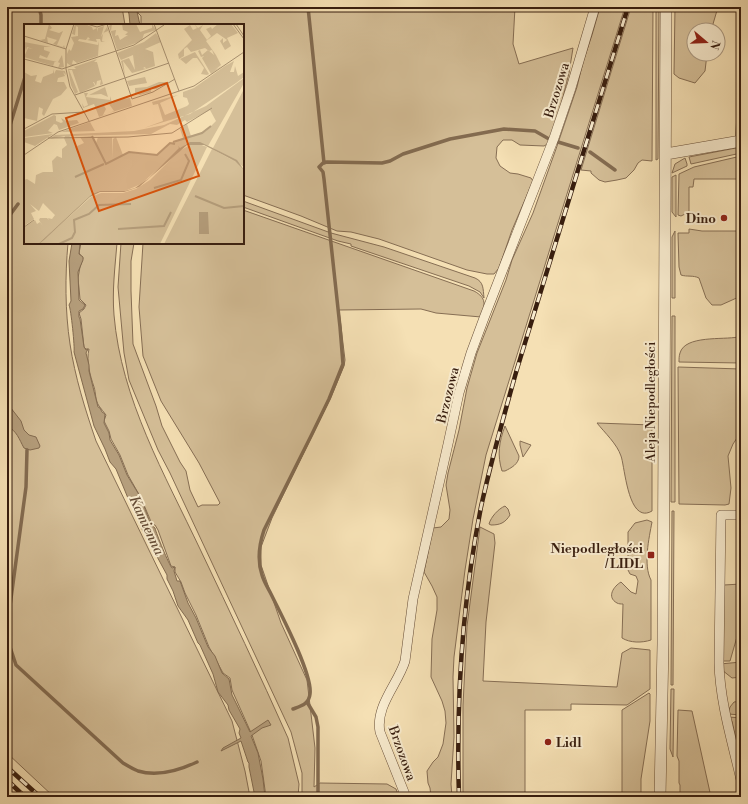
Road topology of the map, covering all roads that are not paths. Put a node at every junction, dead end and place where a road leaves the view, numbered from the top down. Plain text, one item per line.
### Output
1 (595, 7) edge
2 (666, 7) edge
3 (741, 123) edge
4 (740, 142) edge
5 (666, 154) junction
6 (741, 515) edge
7 (741, 780) edge
8 (406, 797) edge
9 (660, 797) edge

1 - 8 street, Brzozowa
2 - 5 street, Aleja Niepodległości
3 - 4 street
4 - 5 street
5 - 9 street, Aleja Niepodległości
6 - 7 street

